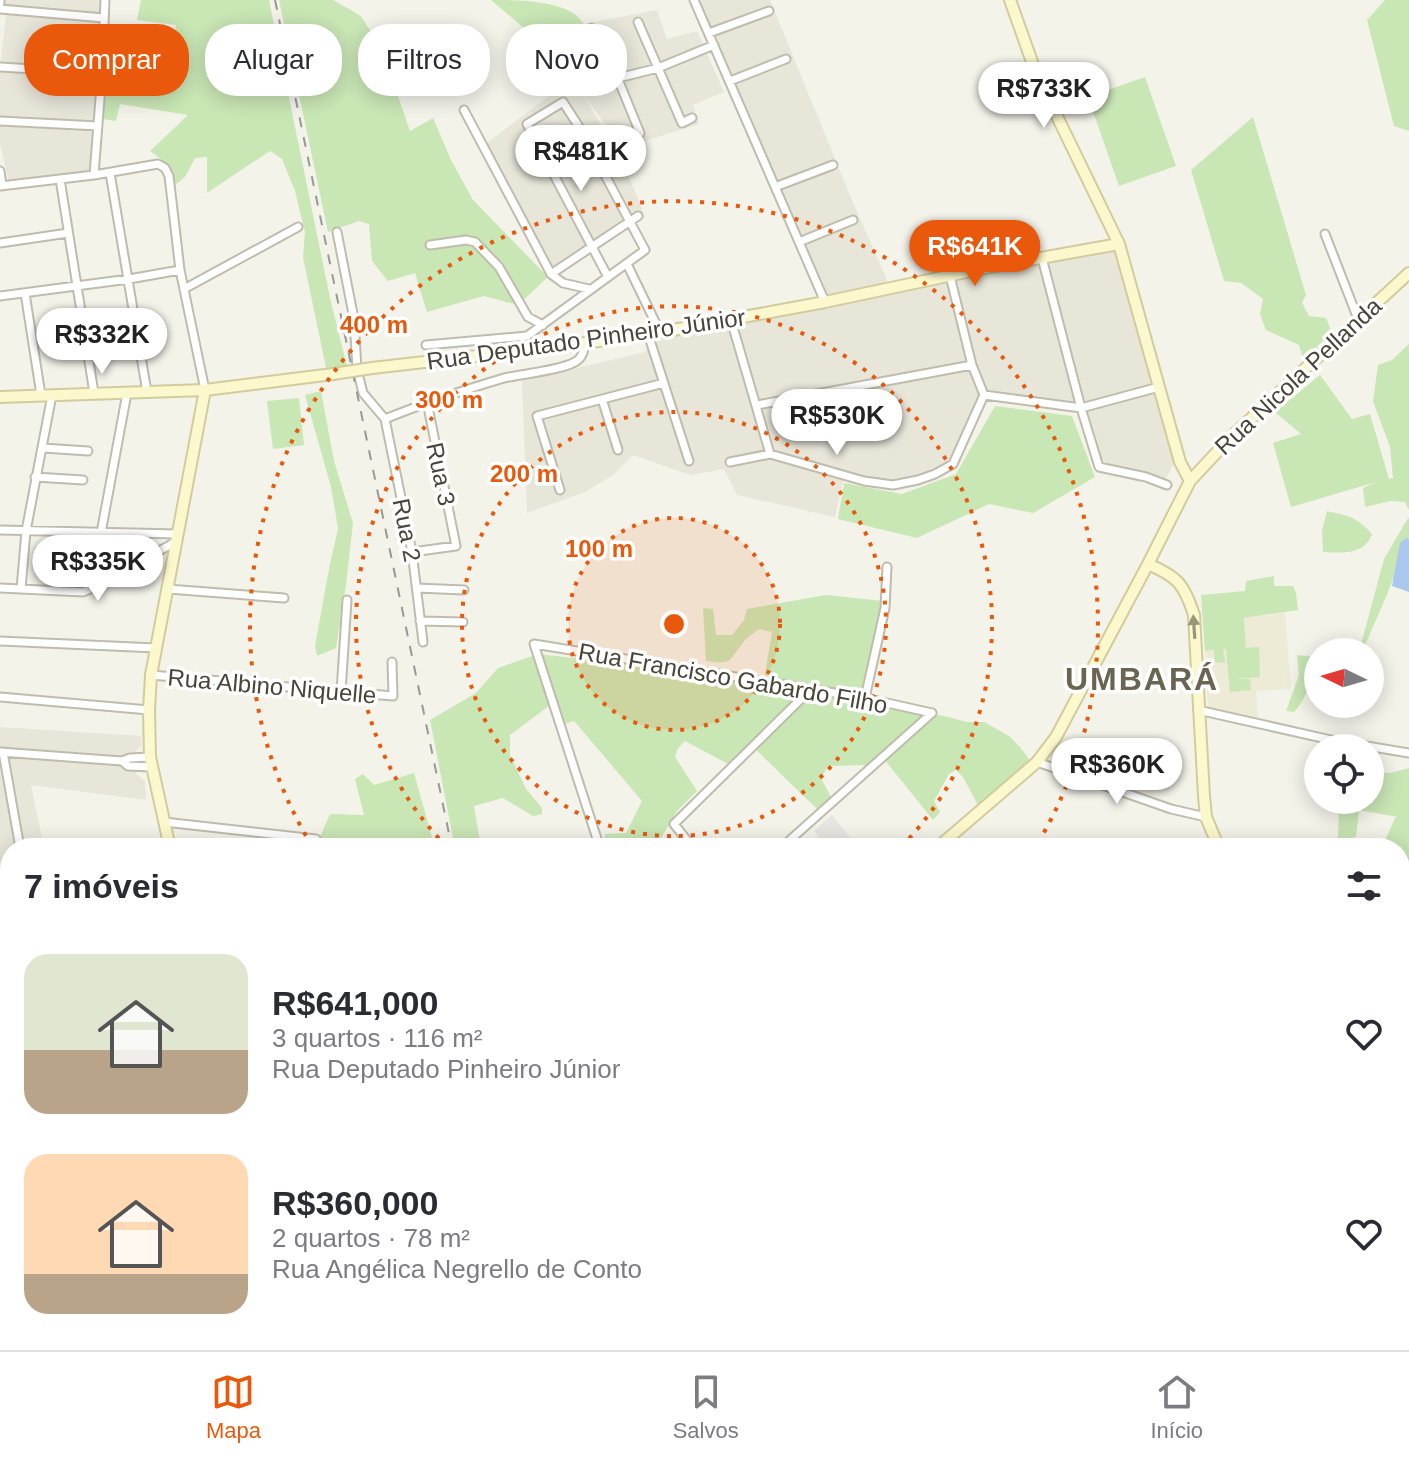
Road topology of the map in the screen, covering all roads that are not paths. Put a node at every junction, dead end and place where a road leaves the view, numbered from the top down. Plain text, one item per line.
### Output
1 (105, 0) edge
2 (694, 0) edge
3 (1010, 0) edge
4 (0, 4) edge
5 (769, 11) dead end
6 (104, 18) junction
7 (638, 22) dead end
8 (104, 24) edge
9 (709, 33) junction
10 (714, 45) junction
11 (786, 59) dead end
12 (0, 67) edge
13 (24, 68) edge
14 (658, 68) junction
15 (627, 76) edge
16 (730, 81) junction
17 (100, 96) edge
18 (625, 96) edge
19 (464, 110) dead end
20 (692, 118) dead end
21 (0, 121) edge
22 (98, 126) junction
23 (640, 133) dead end
24 (833, 165) dead end
25 (0, 171) edge
26 (110, 173) junction
27 (94, 175) junction
28 (60, 179) junction
29 (1, 186) edge
30 (775, 187) junction
31 (638, 216) dead end
32 (853, 220) dead end
33 (629, 222) junction
34 (298, 227) dead end
35 (337, 232) dead end
36 (68, 233) junction
37 (1325, 234) dead end
38 (799, 242) junction
39 (0, 243) edge
40 (1119, 244) junction
41 (430, 245) dead end
42 (592, 248) junction
43 (1042, 258) junction
44 (627, 264) junction
45 (180, 270) junction
46 (1409, 273) edge
47 (551, 274) junction
48 (950, 276) junction
49 (608, 277) junction
50 (129, 279) junction
51 (76, 287) junction
52 (184, 289) junction
53 (589, 289) junction
54 (25, 293) junction
55 (0, 296) edge
56 (825, 302) junction
57 (1358, 319) junction
58 (731, 320) junction
59 (543, 325) junction
60 (660, 332) junction
61 (648, 334) junction
62 (585, 343) junction
63 (426, 345) dead end
64 (972, 365) junction
65 (664, 383) junction
66 (1159, 387) junction
67 (205, 390) junction
68 (147, 392) junction
69 (94, 393) junction
70 (127, 393) junction
71 (46, 395) junction
72 (984, 395) junction
73 (0, 397) edge
74 (602, 399) junction
75 (427, 402) junction
76 (757, 405) junction
77 (1081, 408) junction
78 (385, 419) junction
79 (43, 448) junction
80 (618, 450) dead end
81 (88, 451) dead end
82 (770, 454) junction
83 (689, 461) dead end
84 (730, 462) dead end
85 (35, 477) junction
86 (83, 480) dead end
87 (1190, 481) junction
88 (1167, 485) dead end
89 (560, 490) dead end
90 (0, 530) edge
91 (26, 531) junction
92 (101, 533) junction
93 (178, 538) junction
94 (412, 552) junction
95 (1148, 564) junction
96 (887, 567) dead end
97 (0, 588) edge
98 (417, 588) junction
99 (21, 589) junction
100 (168, 589) junction
101 (464, 590) dead end
102 (284, 598) dead end
103 (347, 600) dead end
104 (420, 621) junction
105 (463, 622) dead end
106 (0, 641) edge
107 (423, 642) dead end
108 (156, 648) junction
109 (392, 662) dead end
110 (151, 675) junction
111 (811, 689) junction
112 (341, 692) junction
113 (0, 697) edge
114 (865, 698) junction
115 (149, 710) junction
116 (1198, 710) junction
117 (2, 752) edge
118 (1409, 753) edge
119 (151, 762) junction
120 (1037, 762) junction
121 (3, 777) edge
122 (1206, 817) junction
123 (164, 822) junction
124 (18, 838) edge
125 (168, 838) edge
126 (307, 838) edge
127 (597, 838) edge
128 (685, 838) edge
129 (792, 838) edge
130 (949, 838) edge
131 (1215, 838) edge

1 - 6 street
2 - 9 street
3 - 40 street
4 - 6 street
5 - 9 street
6 - 8 street
7 - 14 street
9 - 10 street
10 - 14 street
10 - 16 street
11 - 16 street
12 - 13 street
14 - 15 street
14 - 20 street
16 - 30 street
17 - 22 street
18 - 23 street
19 - 47 street
21 - 22 street
22 - 27 street
24 - 30 street
25 - 29 street
26 - 27 street
26 - 45 street
26 - 50 street
27 - 28 street
28 - 29 street
28 - 36 street
30 - 38 street
31 - 33 street
32 - 38 street
33 - 42 street
33 - 42 street
33 - 44 street
34 - 52 street
35 - 78 street
36 - 39 street
36 - 51 street
37 - 57 street
38 - 56 street
40 - 43 street, Rua Deputado Pinheiro Júnior
40 - 66 street
41 - 59 street
42 - 47 street
42 - 49 street
43 - 48 street, Rua Deputado Pinheiro Júnior
43 - 77 street
44 - 49 street
44 - 60 street
45 - 50 street
45 - 52 street
46 - 57 street, Rua Nicola Pellanda
47 - 53 street
48 - 56 street, Rua Deputado Pinheiro Júnior
48 - 64 street
49 - 53 street
50 - 51 street
50 - 68 street
51 - 54 street
51 - 69 street
52 - 67 street
53 - 59 street
54 - 55 street
54 - 71 street
56 - 58 street, Rua Deputado Pinheiro Júnior
57 - 87 street, Rua Nicola Pellanda
58 - 60 street, Rua Deputado Pinheiro Júnior
58 - 76 street
59 - 63 street
60 - 61 street, Rua Deputado Pinheiro Júnior
61 - 62 street, Rua Deputado Pinheiro Júnior
61 - 65 street
62 - 67 street, Rua Deputado Pinheiro Júnior, bridge
62 - 75 street
64 - 72 street
64 - 76 street
65 - 74 street
65 - 83 street
66 - 77 street
66 - 87 street
67 - 68 street, Rua Deputado Pinheiro Júnior
67 - 93 street
68 - 70 street, Rua Deputado Pinheiro Júnior
69 - 70 street, Rua Deputado Pinheiro Júnior
69 - 71 street, Rua Deputado Pinheiro Júnior
70 - 92 street
71 - 73 street, Rua Deputado Pinheiro Júnior
71 - 79 street
72 - 77 street
72 - 82 street
74 - 80 street
74 - 89 street
75 - 78 street
75 - 94 street, Rua 3
76 - 82 street
77 - 88 street
78 - 94 street, Rua 2
79 - 81 street
79 - 85 street
82 - 84 street
85 - 86 street
85 - 91 street
87 - 95 street, Rua Nicola Pellanda
90 - 91 street
91 - 92 street
91 - 99 street
92 - 93 street
93 - 99 street
93 - 100 street
94 - 98 street, Rua 2
116 -> 95 street
95 - 120 street
96 - 114 street
97 - 99 street
98 - 101 street
98 - 104 street, Rua 2
100 - 102 street
100 - 108 street
103 - 112 street
104 - 105 street
104 - 107 street, Rua 2
106 - 108 street
108 - 110 street
109 - 112 street, Rua Albino Niquelle
110 - 112 street, Rua Albino Niquelle
110 - 115 street
111 - 114 street, Rua Francisco Gabardo Filho
111 - 127 street, Rua Francisco Gabardo Filho
111 - 128 street
113 - 115 street
114 - 129 street, Rua Francisco Gabardo Filho
115 - 119 street
116 - 118 street
116 - 122 street
117 - 119 street
117 - 121 street
119 - 123 street
120 - 122 street
120 - 130 street
121 - 124 street
122 - 131 street
123 - 125 street
123 - 126 street

